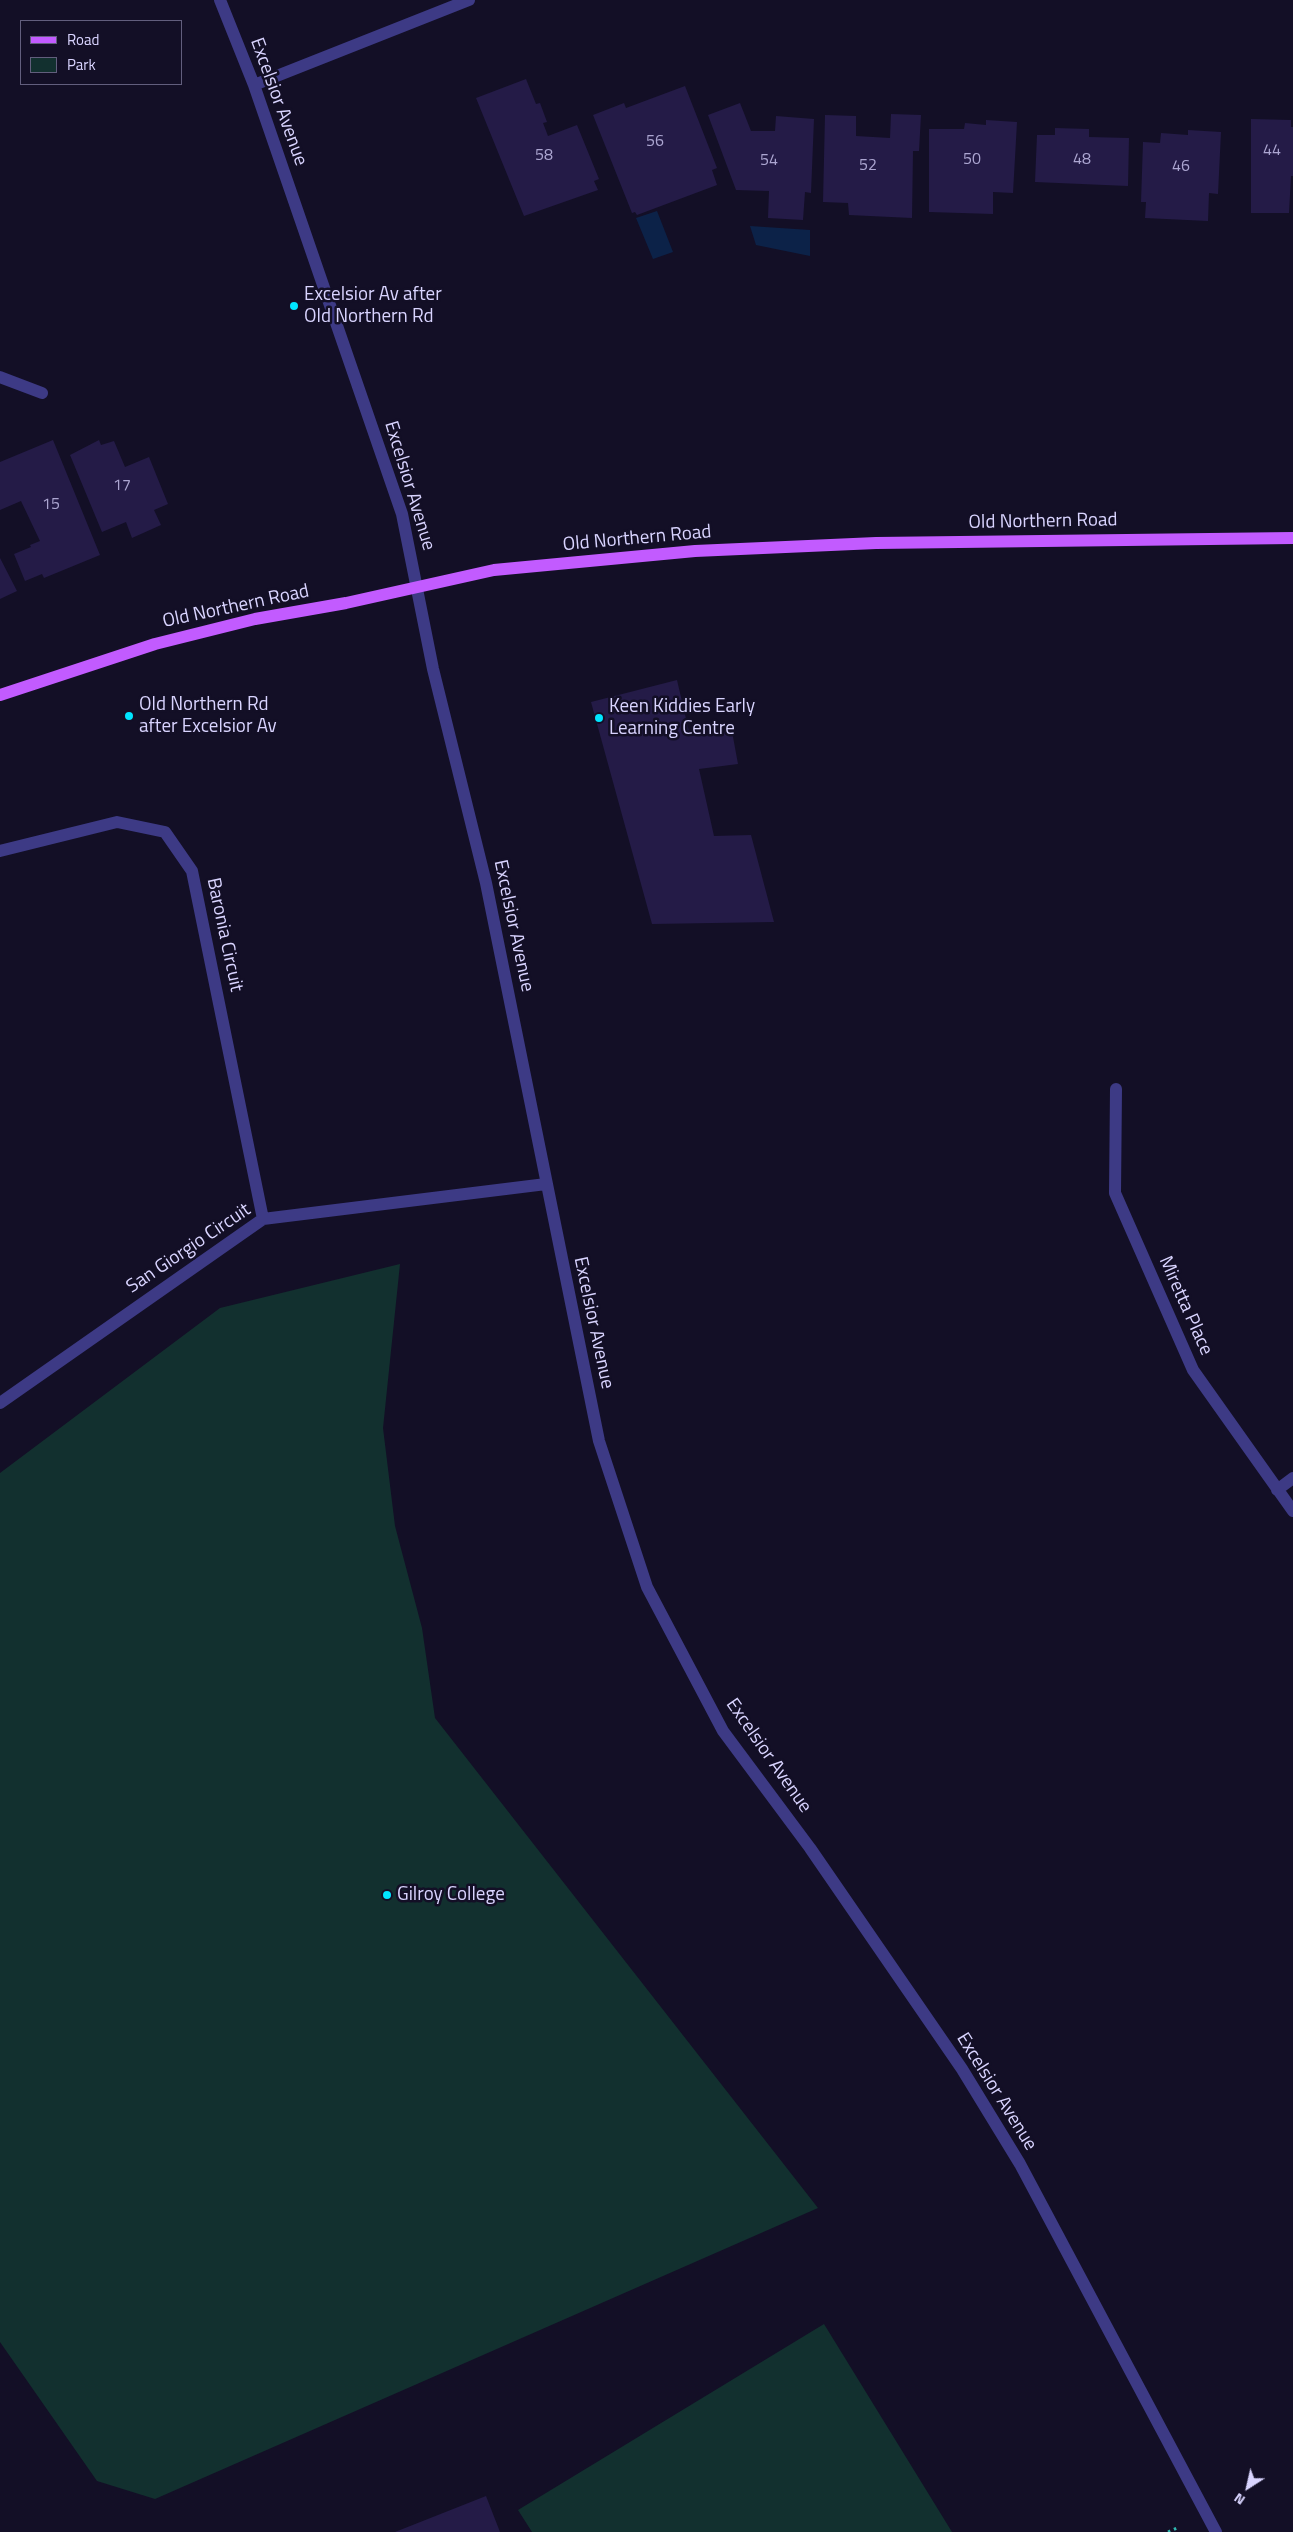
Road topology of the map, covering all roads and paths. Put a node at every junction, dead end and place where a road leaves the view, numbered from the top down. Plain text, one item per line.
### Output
1 (220, 0) edge
2 (469, 0) edge
3 (254, 85) junction
4 (0, 377) edge
5 (42, 393) dead end
6 (1293, 538) edge
7 (418, 586) junction
8 (0, 695) edge
9 (0, 851) edge
10 (1116, 1089) dead end
11 (546, 1184) junction
12 (263, 1218) junction
13 (0, 1403) edge
14 (1293, 1478) edge
15 (1277, 1490) junction
16 (1293, 1511) edge
17 (1180, 2526) dead end
18 (1168, 2532) edge
19 (1216, 2532) edge

1 - 3 street, Excelsior Avenue
2 - 3 street
3 - 7 street, Excelsior Avenue
4 - 5 street
6 - 7 main road, Old Northern Road
7 - 8 main road, Old Northern Road
7 - 11 street, Excelsior Avenue
9 - 12 street, Baronia Circuit
10 - 15 street, Miretta Place
11 - 12 street, San Giorgio Circuit
11 - 19 street, Excelsior Avenue
12 - 13 street, San Giorgio Circuit
14 - 15 street
15 - 16 street, Miretta Place
17 - 18 path

